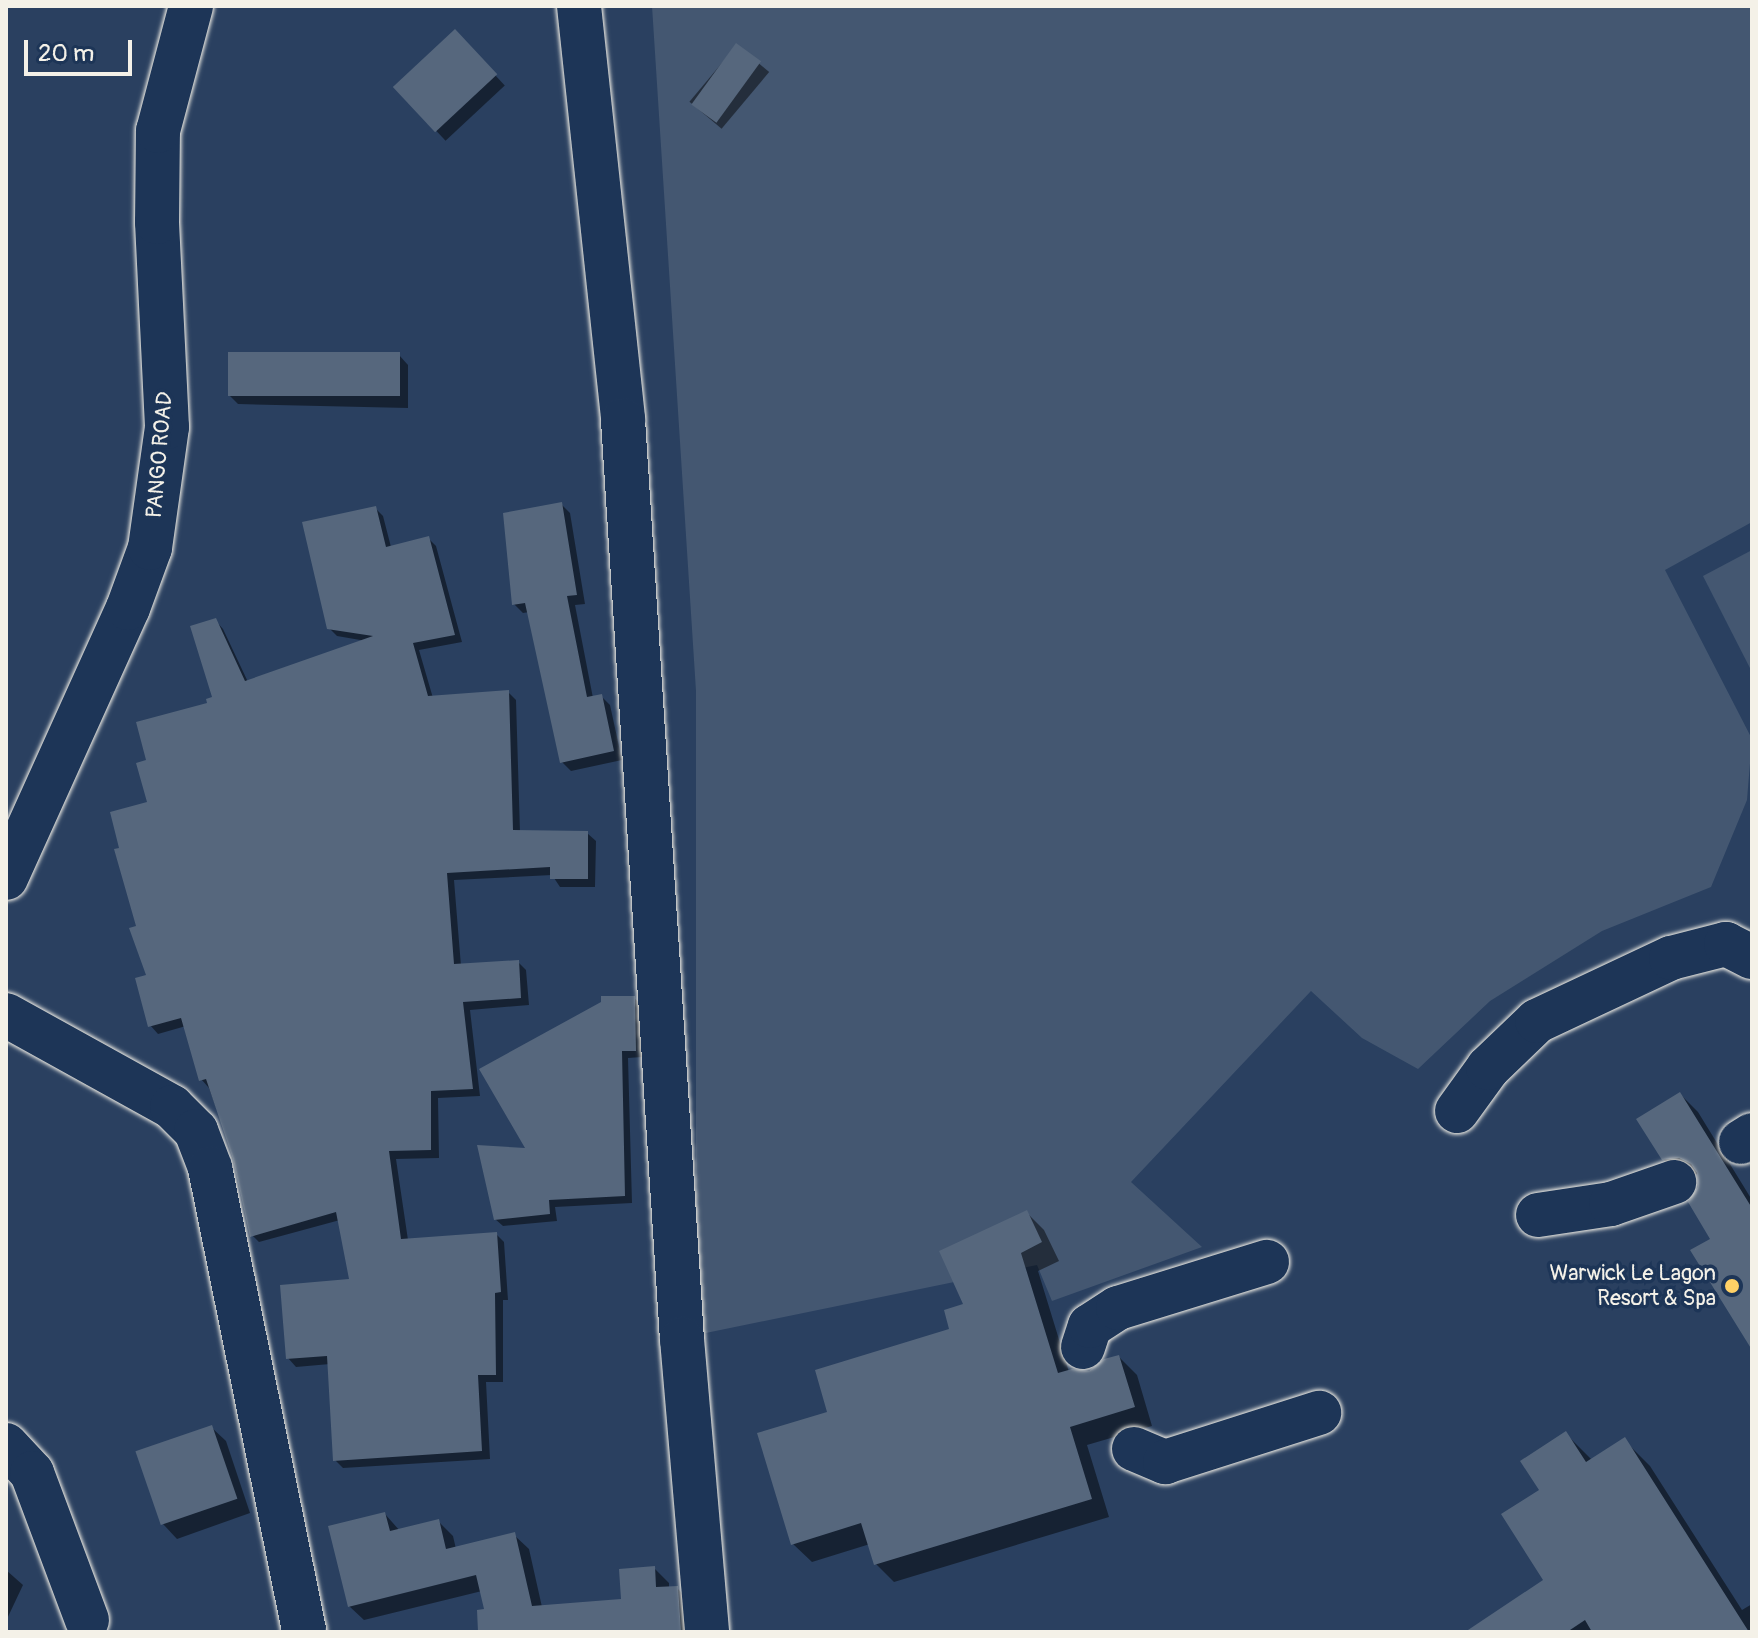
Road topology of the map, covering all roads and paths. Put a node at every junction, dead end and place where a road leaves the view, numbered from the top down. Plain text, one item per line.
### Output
1 (191, 6) edge
2 (579, 6) edge
3 (6, 878) edge
4 (1752, 957) edge
5 (6, 1015) edge
6 (1457, 1111) dead end
7 (1674, 1182) dead end
8 (1538, 1215) dead end
9 (1267, 1262) dead end
10 (1083, 1347) dead end
11 (1319, 1413) dead end
12 (6, 1445) edge
13 (1134, 1449) dead end
14 (87, 1620) dead end
15 (304, 1632) edge
16 (707, 1632) edge

1 - 3 street, PANGO ROAD
2 - 16 street
4 - 6 street
5 - 15 street
7 - 8 street
9 - 10 street
11 - 13 street
12 - 14 street

